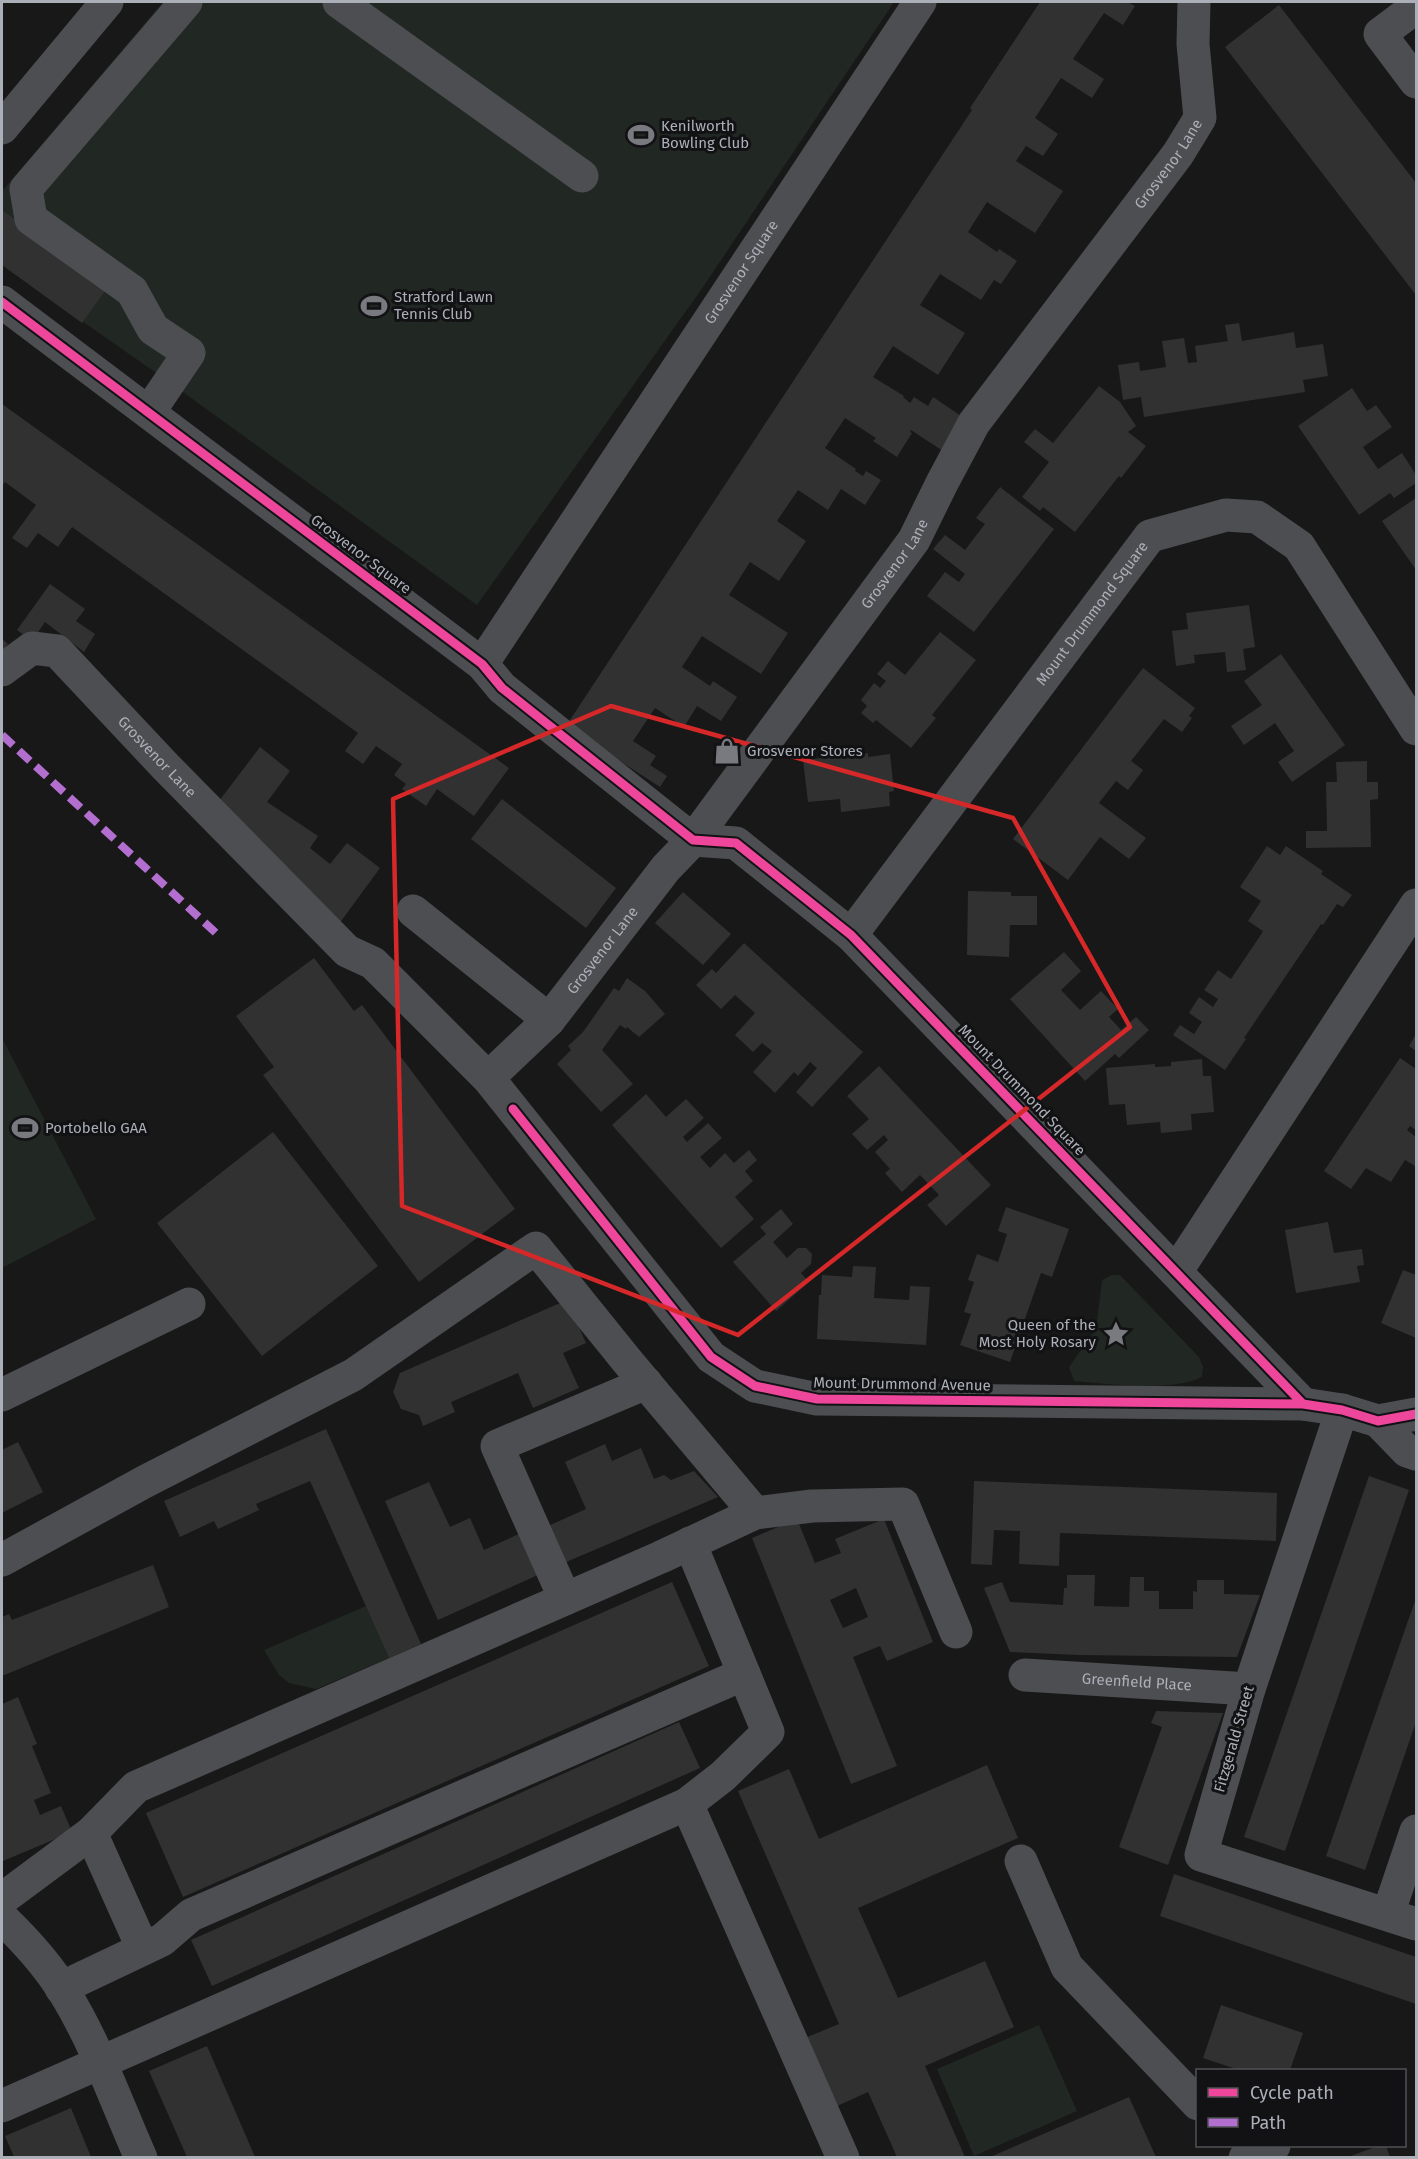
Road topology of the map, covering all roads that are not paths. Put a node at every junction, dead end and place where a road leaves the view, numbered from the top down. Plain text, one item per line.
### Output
1 (107, 2) edge
2 (186, 2) edge
3 (339, 2) edge
4 (920, 2) edge
5 (1194, 2) edge
6 (1416, 7) edge
7 (1416, 82) edge
8 (2, 128) edge
9 (582, 176) dead end
10 (2, 302) edge
11 (149, 412) junction
12 (482, 664) junction
13 (2, 670) edge
14 (1416, 729) edge
15 (693, 840) junction
16 (1416, 904) edge
17 (413, 911) dead end
18 (851, 935) junction
19 (549, 1020) junction
20 (488, 1078) junction
21 (513, 1109) joint
22 (1176, 1272) junction
23 (189, 1304) dead end
24 (646, 1383) junction
25 (2, 1395) edge
26 (1303, 1404) junction
27 (1342, 1410) junction
28 (1416, 1414) edge
29 (1378, 1421) junction
30 (1416, 1454) edge
31 (755, 1513) junction
32 (690, 1543) junction
33 (2, 1560) edge
34 (565, 1599) junction
35 (956, 1632) dead end
36 (744, 1674) junction
37 (1025, 1676) dead end
38 (1249, 1689) junction
39 (687, 1804) junction
40 (1416, 1831) edge
41 (92, 1833) junction
42 (1021, 1861) dead end
43 (2, 1899) edge
44 (2, 1918) edge
45 (1402, 1919) edge
46 (142, 1949) junction
47 (61, 1988) junction
48 (99, 2063) junction
49 (1196, 2103) edge
50 (2, 2106) edge
51 (1269, 2147) edge
52 (141, 2157) edge
53 (843, 2157) edge
54 (1244, 2157) edge

1 - 8 street
2 - 11 street
3 - 9 street
4 - 12 street, Grosvenor Square
5 - 15 street, Grosvenor Lane
6 - 7 street
10 - 11 street, Grosvenor Square
11 - 12 street, Grosvenor Square
12 - 15 street, Grosvenor Square
13 - 20 street, Grosvenor Lane
14 - 18 street, Mount Drummond Square
15 - 18 street, Mount Drummond Square
15 - 19 street, Grosvenor Lane
16 - 22 street
17 - 19 street
18 - 22 street, Mount Drummond Square
19 - 20 street, Grosvenor Lane
20 - 21 street, Grosvenor Lane
21 - 26 street, Mount Drummond Avenue
22 - 26 street, Mount Drummond Square
23 - 25 street
24 - 31 street
24 - 33 street
24 - 34 street
26 - 27 street, Mount Drummond Avenue
27 - 29 street, Mount Drummond Avenue
27 - 38 street, Fitzgerald Street
28 - 29 street, Mount Drummond Avenue
29 - 30 street, Mount Drummond Avenue
31 - 32 street
31 - 35 street
32 - 34 street
32 - 36 street
34 - 41 street
36 - 39 street
36 - 46 street
37 - 38 street, Greenfield Place
38 - 45 street, Fitzgerald Street
39 - 48 street
39 - 53 street
40 - 45 street
41 - 43 street
41 - 46 street
42 - 49 street
44 - 47 street
46 - 47 street
47 - 48 street
48 - 50 street
48 - 52 street
51 - 54 street

